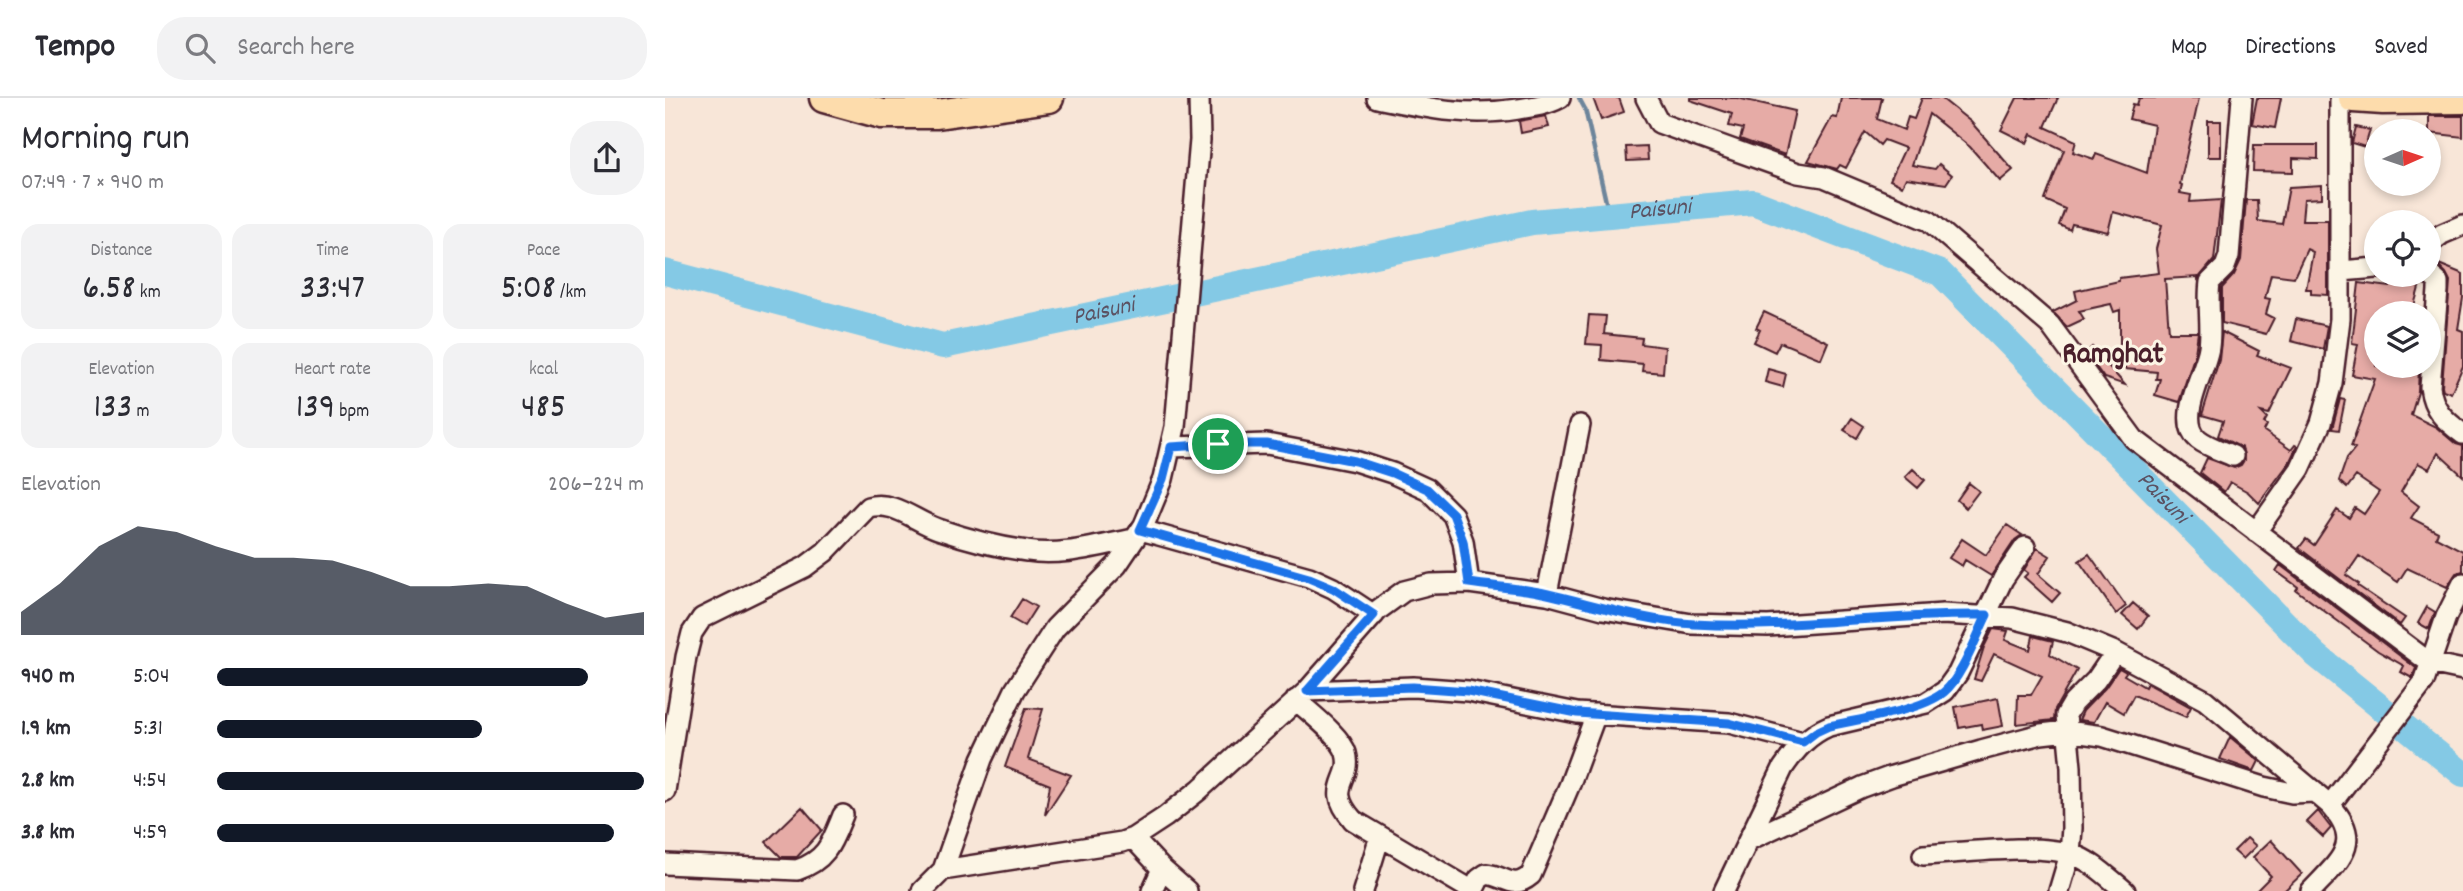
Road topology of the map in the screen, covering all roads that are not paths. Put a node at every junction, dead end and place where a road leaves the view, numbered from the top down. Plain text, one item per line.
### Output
1 (824, 98) edge
2 (1049, 98) edge
3 (1199, 98) edge
4 (1377, 98) edge
5 (1646, 98) edge
6 (2242, 98) edge
7 (2340, 98) edge
8 (2353, 98) edge
9 (2383, 99) edge
10 (2463, 99) edge
11 (1557, 100) edge
12 (2463, 225) edge
13 (2441, 235) edge
14 (2364, 269) edge
15 (2340, 271) junction
16 (2438, 287) edge
17 (1580, 425) dead end
18 (2463, 434) edge
19 (1171, 447) junction
20 (2233, 456) dead end
21 (2256, 532) junction
22 (1137, 535) junction
23 (2025, 547) dead end
24 (1469, 583) junction
25 (1546, 594) junction
26 (2460, 596) edge
27 (1374, 615) junction
28 (1987, 615) junction
29 (2115, 652) junction
30 (2463, 670) edge
31 (2427, 673) junction
32 (1302, 695) junction
33 (1595, 715) junction
34 (2067, 731) junction
35 (1803, 742) junction
36 (665, 791) edge
37 (2328, 797) junction
38 (843, 816) dead end
39 (1380, 836) junction
40 (1133, 838) junction
41 (1749, 840) junction
42 (2070, 854) junction
43 (1923, 855) dead end
44 (665, 864) edge
45 (1162, 869) junction
46 (943, 870) junction
47 (922, 891) edge
48 (1152, 891) edge
49 (1187, 891) edge
50 (1363, 891) edge
51 (1473, 891) edge
52 (1726, 891) edge
53 (2059, 891) edge
54 (2125, 891) edge
55 (2311, 891) edge

1 - 2 highway
3 - 19 street
4 - 11 street
5 - 21 street
6 - 20 street
7 - 15 street
8 - 9 highway
9 - 10 highway
12 - 13 street
14 - 15 street
15 - 21 street
16 - 18 street
17 - 25 street
19 - 22 street
19 - 24 street
21 - 31 street
22 - 27 street
22 - 36 street
22 - 46 street
23 - 28 street
24 - 25 street
24 - 27 street
25 - 28 street
26 - 31 street
27 - 32 street
28 - 29 street
28 - 35 street
29 - 34 street
29 - 37 street
30 - 31 street
31 - 37 street
32 - 33 street
32 - 39 street
32 - 40 street
33 - 35 street
33 - 51 street
34 - 37 street
34 - 41 street
34 - 42 street
35 - 41 street
37 - 55 street
38 - 44 street
39 - 50 street
39 - 51 street
40 - 45 street
40 - 46 street
41 - 52 street
42 - 43 street
42 - 53 street
42 - 54 street
45 - 48 street
45 - 49 street
46 - 47 street

